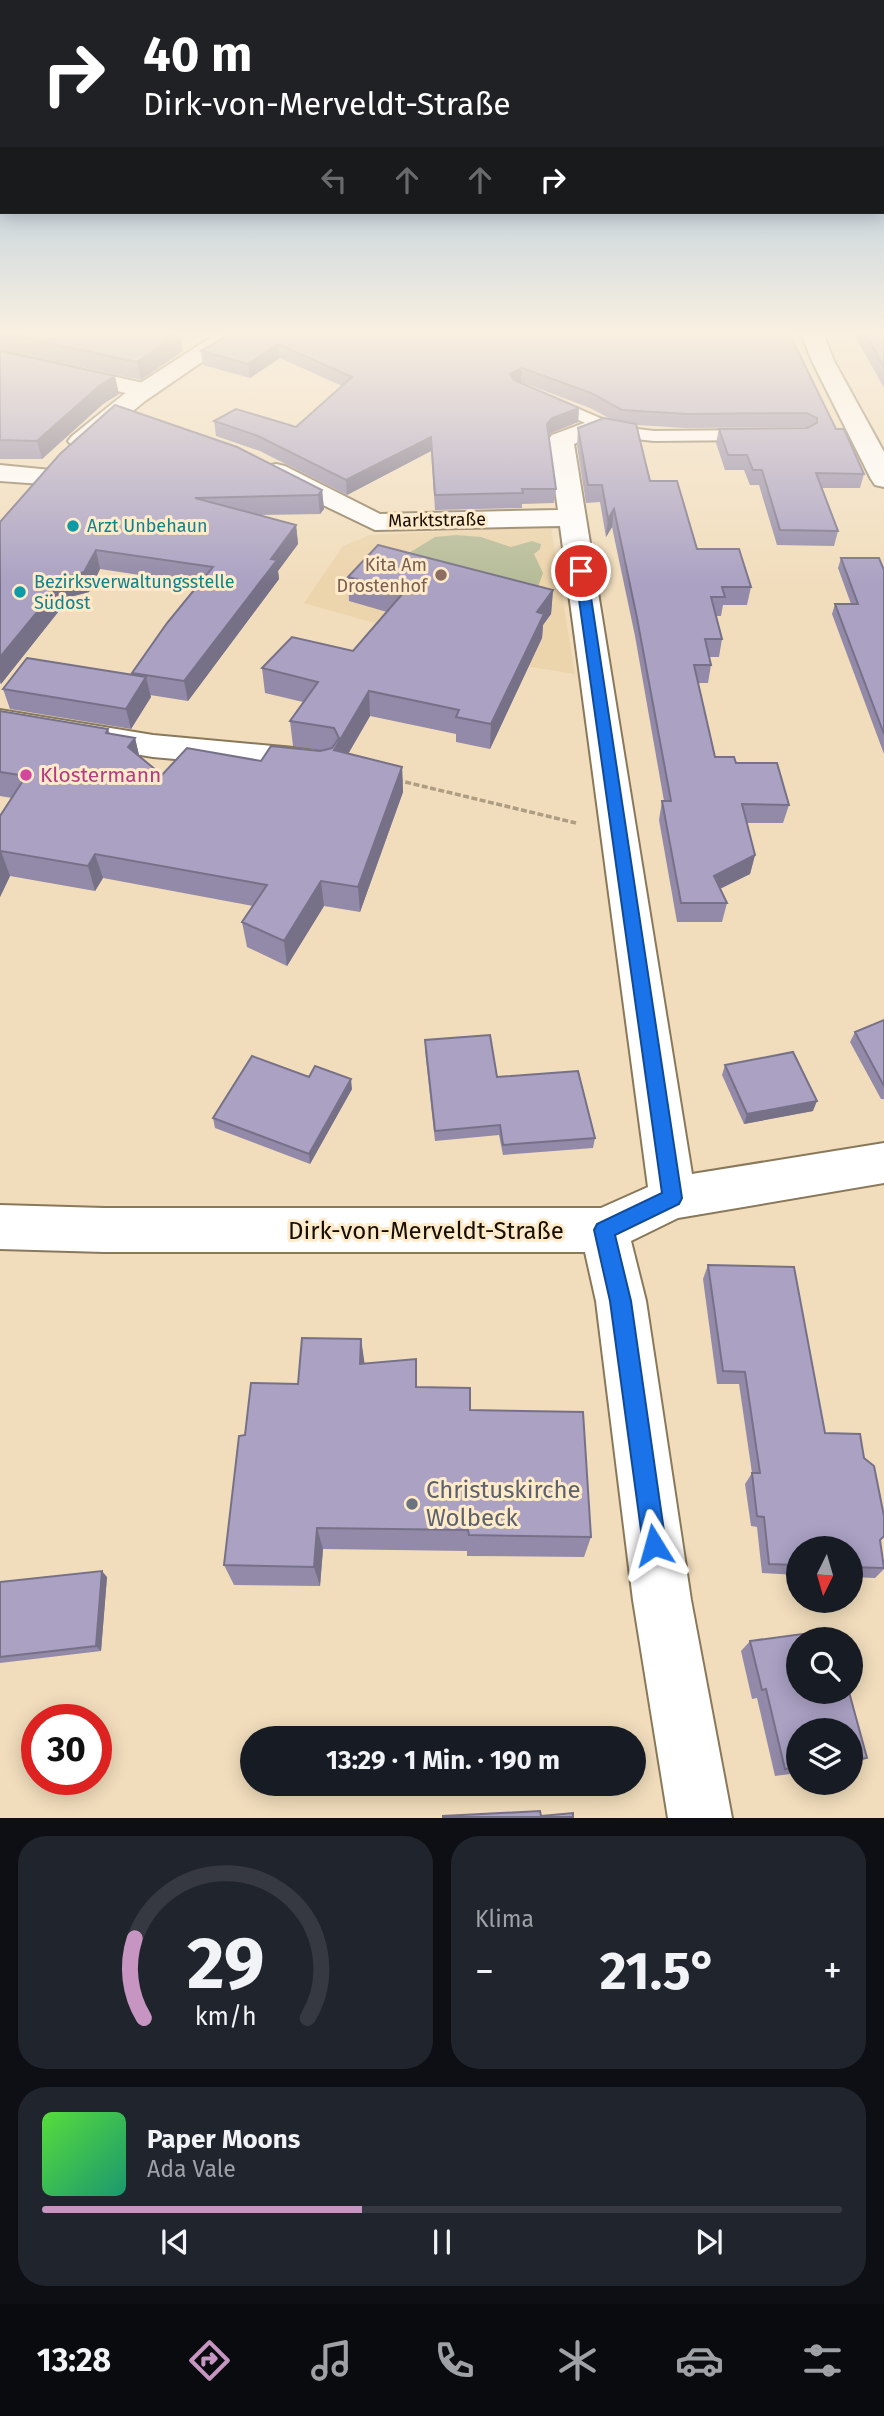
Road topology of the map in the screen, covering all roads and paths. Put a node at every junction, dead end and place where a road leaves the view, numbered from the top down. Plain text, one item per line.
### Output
1 (126, 416) edge
2 (586, 416) edge
3 (853, 416) edge
4 (598, 425) junction
5 (777, 435) edge
6 (250, 458) edge
7 (0, 473) edge
8 (884, 479) edge
9 (573, 518) junction
10 (0, 721) edge
11 (322, 762) joint
12 (618, 829) junction
13 (884, 1163) edge
14 (673, 1198) junction
15 (0, 1227) edge
16 (604, 1230) junction
17 (700, 1818) edge

1 - 7 street
2 - 4 lane
3 - 8 street
4 - 5 lane
4 - 9 street
6 - 9 street, Marktstraße
9 - 12 street
10 - 11 street
11 - 12 path
12 - 14 street
13 - 14 street, Dirk-von-Merveldt-Straße
14 - 16 street, Dirk-von-Merveldt-Straße
15 - 16 street, Dirk-von-Merveldt-Straße
16 - 17 street

